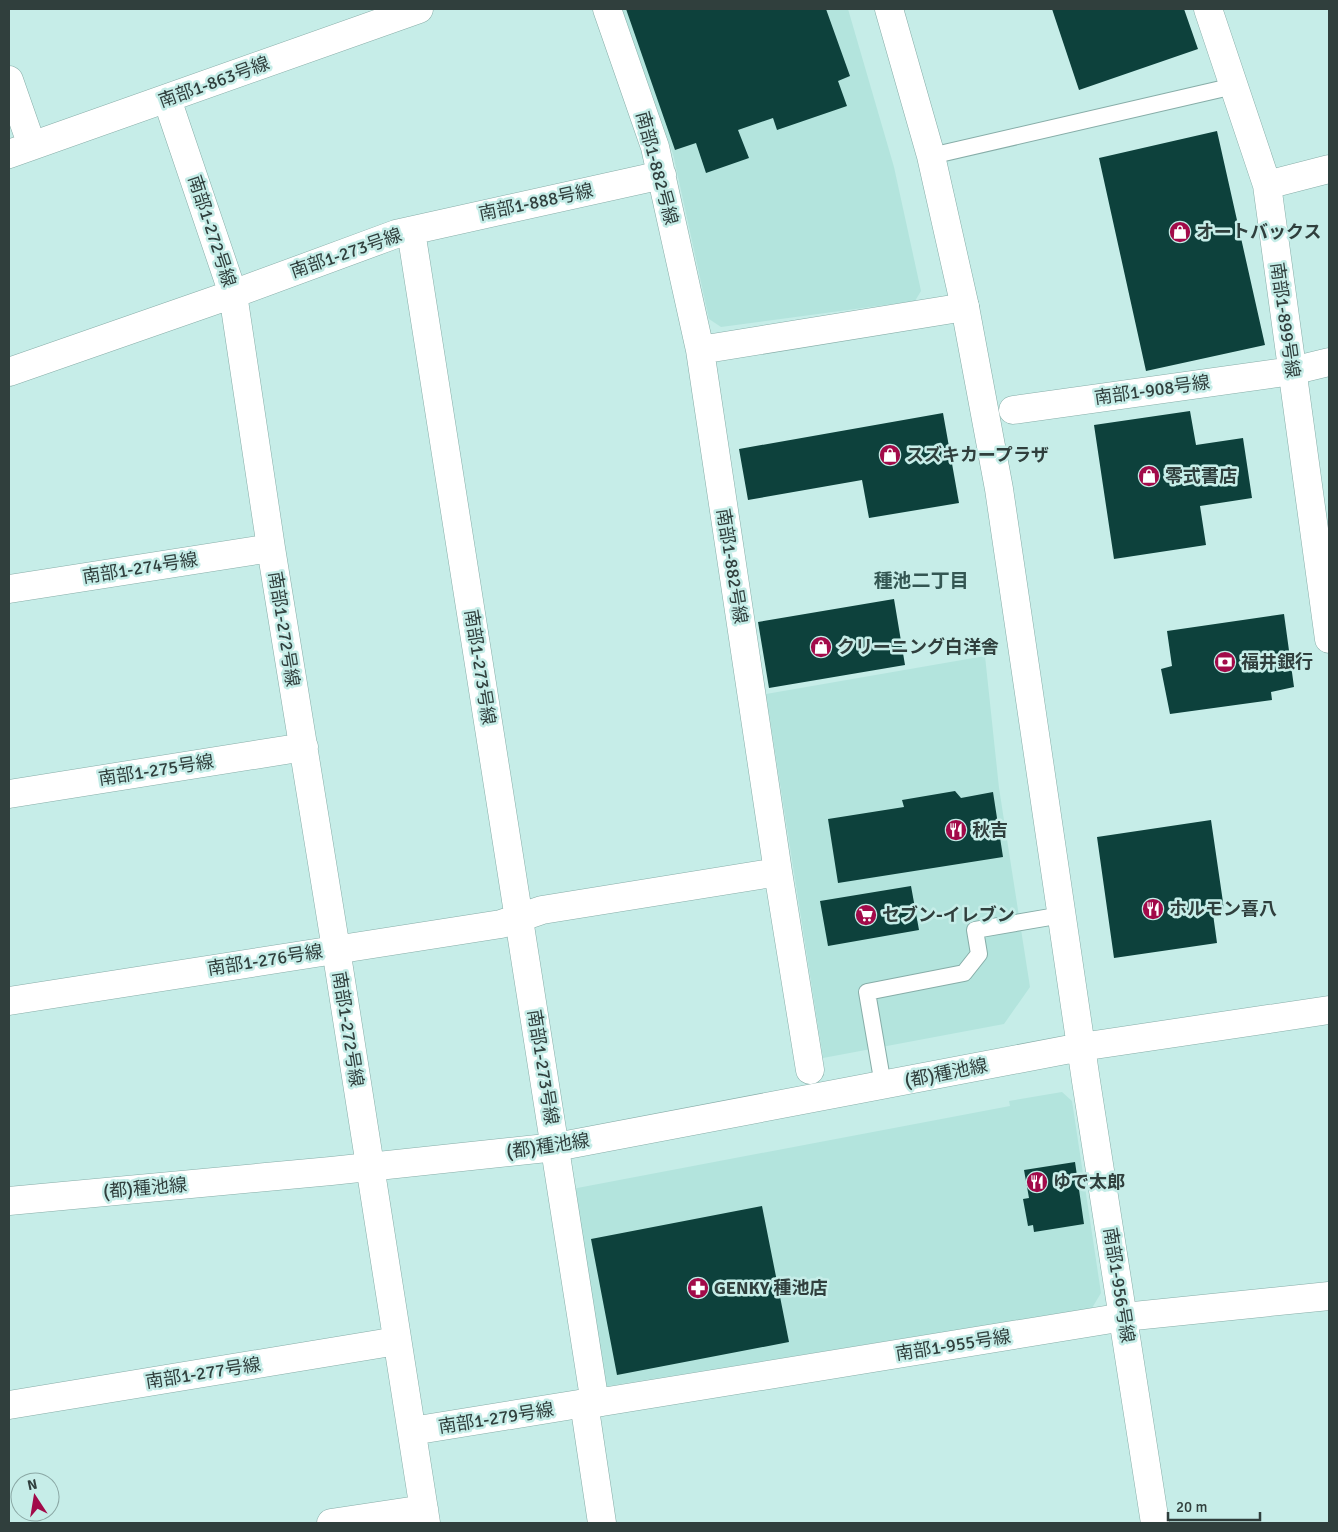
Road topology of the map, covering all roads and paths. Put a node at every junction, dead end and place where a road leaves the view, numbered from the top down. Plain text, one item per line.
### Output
1 (419, 9) edge
2 (607, 9) edge
3 (889, 9) edge
4 (1215, 11) edge
5 (9, 80) edge
6 (1234, 86) junction
7 (167, 99) junction
8 (20, 150) edge
9 (931, 156) junction
10 (1329, 169) edge
11 (662, 175) junction
12 (1267, 185) junction
13 (410, 231) junction
14 (233, 294) junction
15 (965, 307) junction
16 (700, 350) junction
17 (1329, 362) edge
18 (1292, 371) junction
19 (9, 372) edge
20 (1013, 410) dead end
21 (271, 548) junction
22 (1325, 578) edge
23 (9, 589) edge
24 (1329, 639) edge
25 (304, 747) junction
26 (9, 794) edge
27 (778, 872) junction
28 (1062, 915) junction
29 (520, 918) junction
30 (336, 949) junction
31 (9, 1001) edge
32 (1329, 1010) edge
33 (1081, 1047) junction
34 (810, 1070) dead end
35 (884, 1085) junction
36 (556, 1147) junction
37 (370, 1167) junction
38 (9, 1201) edge
39 (1329, 1296) edge
40 (1124, 1317) junction
41 (398, 1341) junction
42 (584, 1404) junction
43 (9, 1405) edge
44 (412, 1431) junction
45 (425, 1516) edge
46 (331, 1523) edge
47 (602, 1523) edge
48 (1156, 1523) edge

1 - 7 street, 南部1-863号線
2 - 11 street, 南部1-882号線
3 - 9 street, 南部1-956号線
4 - 6 street, 南部1-899号線
5 - 8 street
6 - 9 lane
6 - 12 street, 南部1-899号線
7 - 8 street, 南部1-863号線
7 - 14 street, 南部1-272号線
9 - 15 street, 南部1-956号線
10 - 12 street
11 - 13 street, 南部1-888号線
11 - 16 street, 南部1-882号線
12 - 18 street, 南部1-899号線
13 - 14 street, 南部1-273号線
13 - 29 street, 南部1-273号線
14 - 19 street, 南部1-273号線
14 - 21 street, 南部1-272号線
15 - 16 street
15 - 28 street, 南部1-956号線
16 - 27 street, 南部1-882号線
17 - 18 street, 南部1-908号線
18 - 20 street, 南部1-908号線
18 - 22 street, 南部1-899号線
21 - 23 street, 南部1-274号線
21 - 25 street, 南部1-272号線
22 - 24 street, 南部1-899号線
25 - 26 street, 南部1-275号線
25 - 30 street, 南部1-272号線
27 - 29 street
27 - 34 street, 南部1-882号線
28 - 33 street, 南部1-956号線
28 - 35 lane
29 - 30 street, 南部1-276号線
29 - 36 street, 南部1-273号線
30 - 31 street, 南部1-276号線
30 - 37 street, 南部1-272号線
32 - 33 street, (都)種池線
33 - 35 street, (都)種池線
33 - 40 street, 南部1-956号線
35 - 36 street, (都)種池線
36 - 37 street, (都)種池線
36 - 42 street, 南部1-273号線
37 - 38 street, (都)種池線
37 - 41 street, 南部1-272号線
39 - 40 street, 南部1-955号線
40 - 42 street, 南部1-955号線
40 - 48 street, 南部1-956号線
41 - 43 street, 南部1-277号線
41 - 44 street, 南部1-272号線
42 - 44 street, 南部1-279号線
42 - 47 street, 南部1-273号線
44 - 45 street, 南部1-272号線
45 - 46 street

